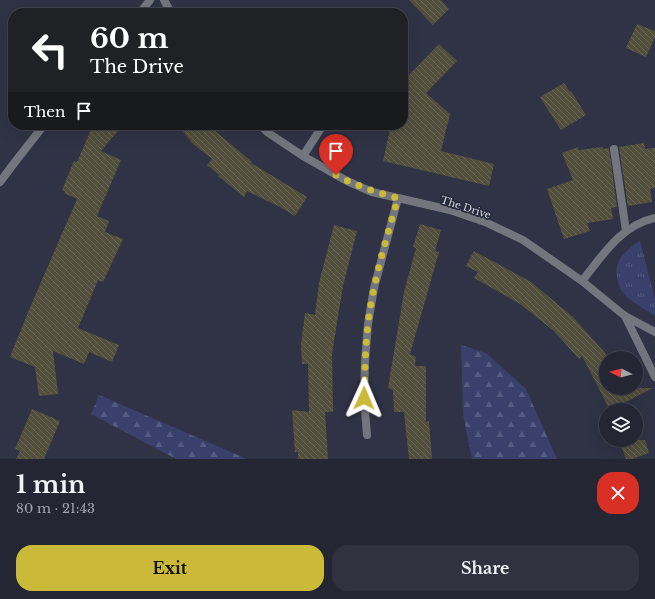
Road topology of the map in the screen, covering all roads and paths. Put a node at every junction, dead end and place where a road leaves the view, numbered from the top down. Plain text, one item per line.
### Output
1 (150, 0) edge
2 (144, 8) edge
3 (40, 130) edge
4 (265, 130) edge
5 (320, 130) edge
6 (614, 149) dead end
7 (303, 156) junction
8 (0, 182) edge
9 (398, 198) junction
10 (655, 218) edge
11 (626, 231) junction
12 (582, 281) junction
13 (625, 316) junction
14 (655, 332) edge
15 (655, 377) edge
16 (367, 435) dead end

1 - 2 street
3 - 8 street
4 - 7 street, The Drive
5 - 7 street
6 - 11 street
7 - 9 street, The Drive
9 - 12 street, The Drive
9 - 16 street
10 - 11 street
11 - 12 street
12 - 13 street, The Drive
13 - 14 street, The Drive
13 - 15 street

